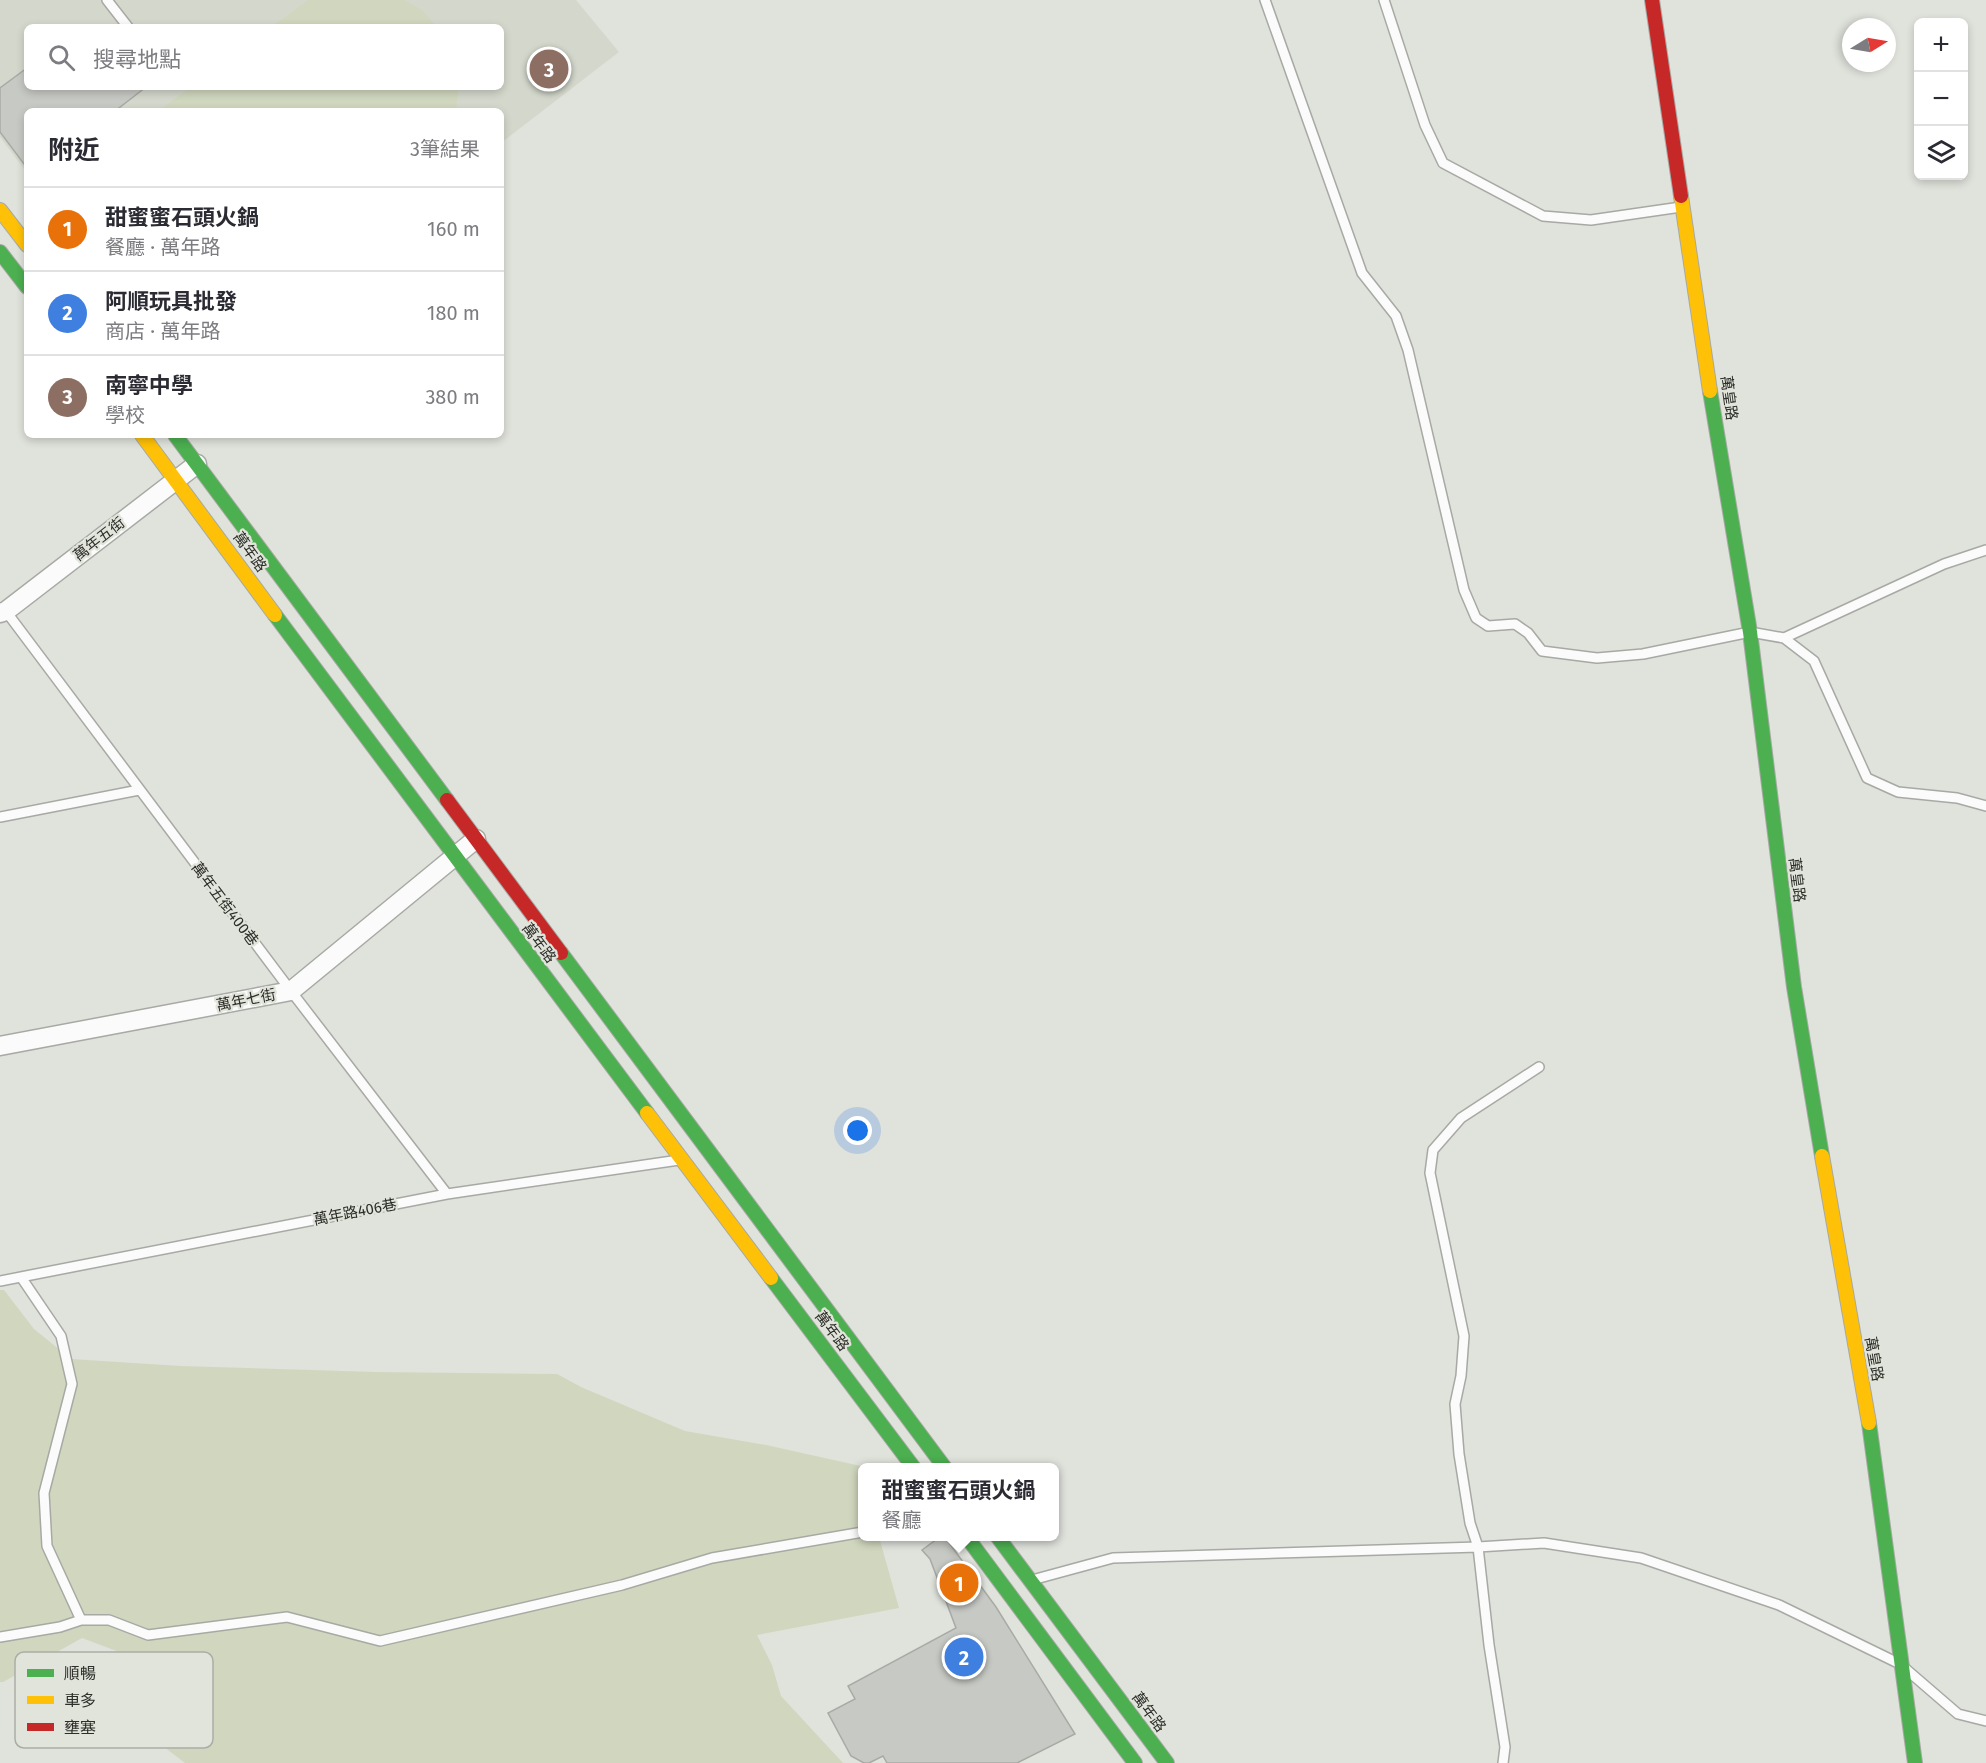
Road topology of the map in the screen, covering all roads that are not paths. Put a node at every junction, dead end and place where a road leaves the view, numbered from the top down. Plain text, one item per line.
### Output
1 (107, 0) edge
2 (1265, 0) edge
3 (1384, 0) edge
4 (1652, 0) edge
5 (126, 24) edge
6 (1683, 207) junction
7 (0, 210) edge
8 (24, 241) edge
9 (0, 252) edge
10 (13, 268) edge
11 (24, 283) edge
12 (144, 438) edge
13 (177, 438) edge
14 (197, 464) junction
15 (176, 479) junction
16 (1986, 550) edge
17 (2, 609) edge
18 (1750, 632) junction
19 (1784, 638) junction
20 (139, 790) junction
21 (1986, 806) edge
22 (0, 817) edge
23 (476, 839) junction
24 (454, 858) junction
25 (291, 991) junction
26 (0, 1046) edge
27 (1539, 1067) dead end
28 (711, 1154) junction
29 (682, 1159) junction
30 (447, 1194) junction
31 (21, 1276) junction
32 (0, 1281) edge
33 (911, 1463) edge
34 (942, 1463) edge
35 (858, 1533) edge
36 (970, 1541) edge
37 (1000, 1541) edge
38 (1478, 1547) junction
39 (1030, 1581) junction
40 (81, 1620) junction
41 (0, 1637) edge
42 (1900, 1664) junction
43 (1986, 1721) edge
44 (1135, 1763) edge
45 (1167, 1763) edge
46 (1503, 1763) edge
47 (1915, 1763) edge

1 - 5 lane
2 - 18 lane
3 - 6 lane
4 - 6 street, 萬皇路
6 - 18 street, 萬皇路
7 - 8 street
9 - 10 street
10 - 11 street
12 - 15 street, 萬年路
13 - 14 street, 萬年路
14 - 15 street, 萬年五街
14 - 23 street, 萬年路
15 - 17 street, 萬年五街
15 - 24 street, 萬年路
16 - 19 lane
17 - 20 lane, 萬年五街400巷
18 - 19 lane
18 - 42 street, 萬皇路
19 - 21 lane
20 - 22 lane
20 - 25 lane, 萬年五街400巷
23 - 24 street, 萬年七街
23 - 28 street, 萬年路
24 - 25 street, 萬年七街
24 - 29 street, 萬年路
25 - 26 street, 萬年七街
25 - 30 lane, 萬年五街400巷
27 - 38 lane
28 - 29 street, 萬年路406巷
28 - 34 street, 萬年路
29 - 30 lane, 萬年路406巷
29 - 33 street, 萬年路
30 - 31 lane, 萬年路406巷
31 - 32 lane, 萬年路406巷
31 - 40 lane
35 - 40 lane
36 - 44 street
37 - 39 street, 萬年路
38 - 39 lane
38 - 42 lane
38 - 46 lane
39 - 45 street, 萬年路
40 - 41 lane
42 - 43 lane
42 - 47 street, 萬皇路

